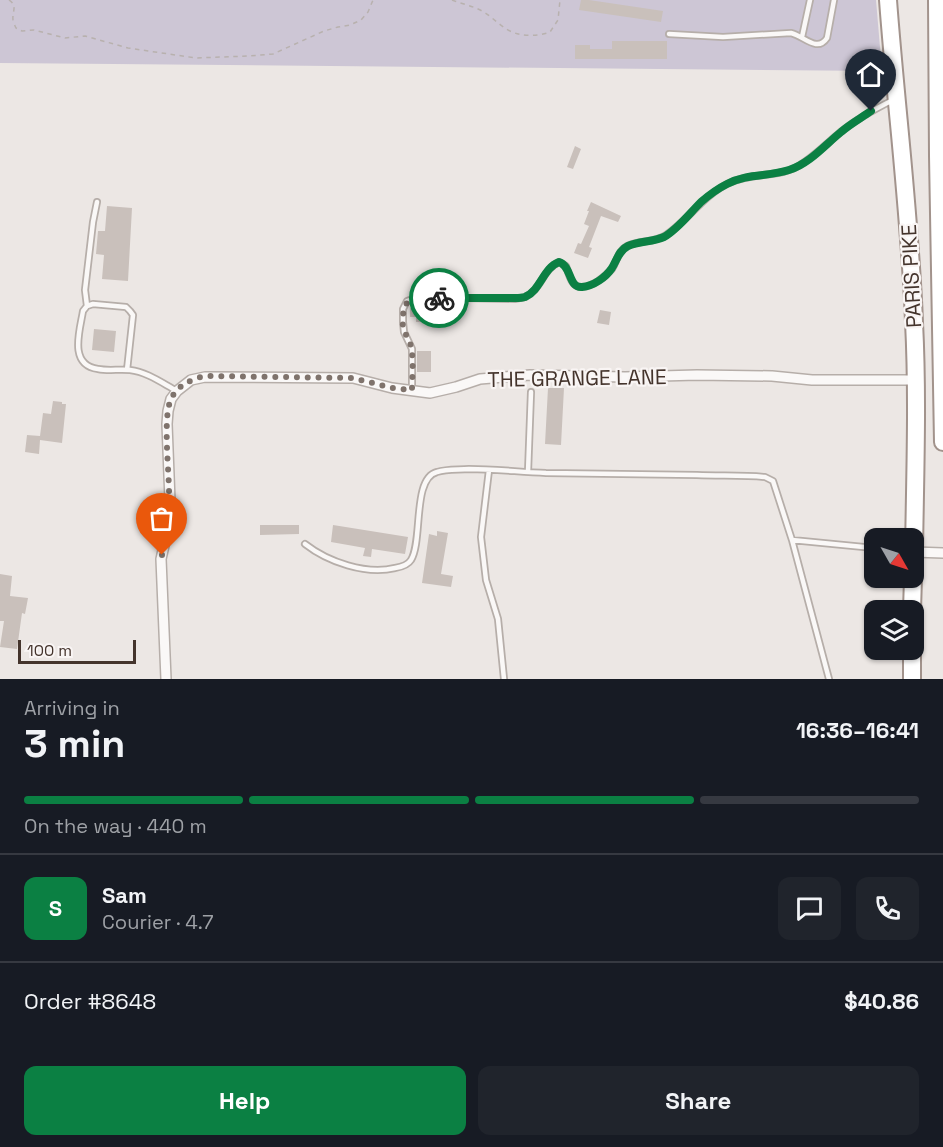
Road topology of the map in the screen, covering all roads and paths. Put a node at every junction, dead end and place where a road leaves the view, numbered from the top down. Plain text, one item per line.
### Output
1 (9, 0) edge
2 (373, 0) edge
3 (452, 0) edge
4 (560, 0) edge
5 (810, 0) edge
6 (834, 0) edge
7 (888, 0) edge
8 (937, 0) edge
9 (669, 34) dead end
10 (802, 37) junction
11 (896, 99) junction
12 (940, 156) edge
13 (97, 202) dead end
14 (87, 306) junction
15 (942, 323) edge
16 (127, 370) junction
17 (916, 380) junction
18 (412, 390) junction
19 (177, 391) junction
20 (531, 392) dead end
21 (943, 442) edge
22 (489, 470) junction
23 (528, 472) junction
24 (914, 528) edge
25 (792, 540) junction
26 (305, 544) dead end
27 (864, 547) edge
28 (924, 553) edge
29 (943, 553) edge
30 (912, 660) edge
31 (166, 679) edge
32 (504, 679) edge
33 (829, 679) edge
34 (912, 679) edge

1 - 2 path
3 - 4 path
5 - 10 lane
6 - 10 lane
7 - 11 highway, PARIS PIKE
8 - 12 highway, PARIS PIKE
9 - 10 lane
11 - 17 highway, PARIS PIKE
11 - 18 lane
12 - 15 highway, PARIS PIKE
13 - 14 lane
14 - 16 lane
14 - 16 lane
15 - 21 highway, PARIS PIKE
16 - 19 lane
17 - 18 street, THE GRANGE LANE
17 - 24 highway, PARIS PIKE
18 - 19 street, THE GRANGE LANE
19 - 31 street
20 - 23 lane
22 - 23 lane
22 - 26 lane
22 - 32 lane
23 - 25 lane
25 - 27 lane
25 - 33 lane
28 - 29 street
30 - 34 highway

